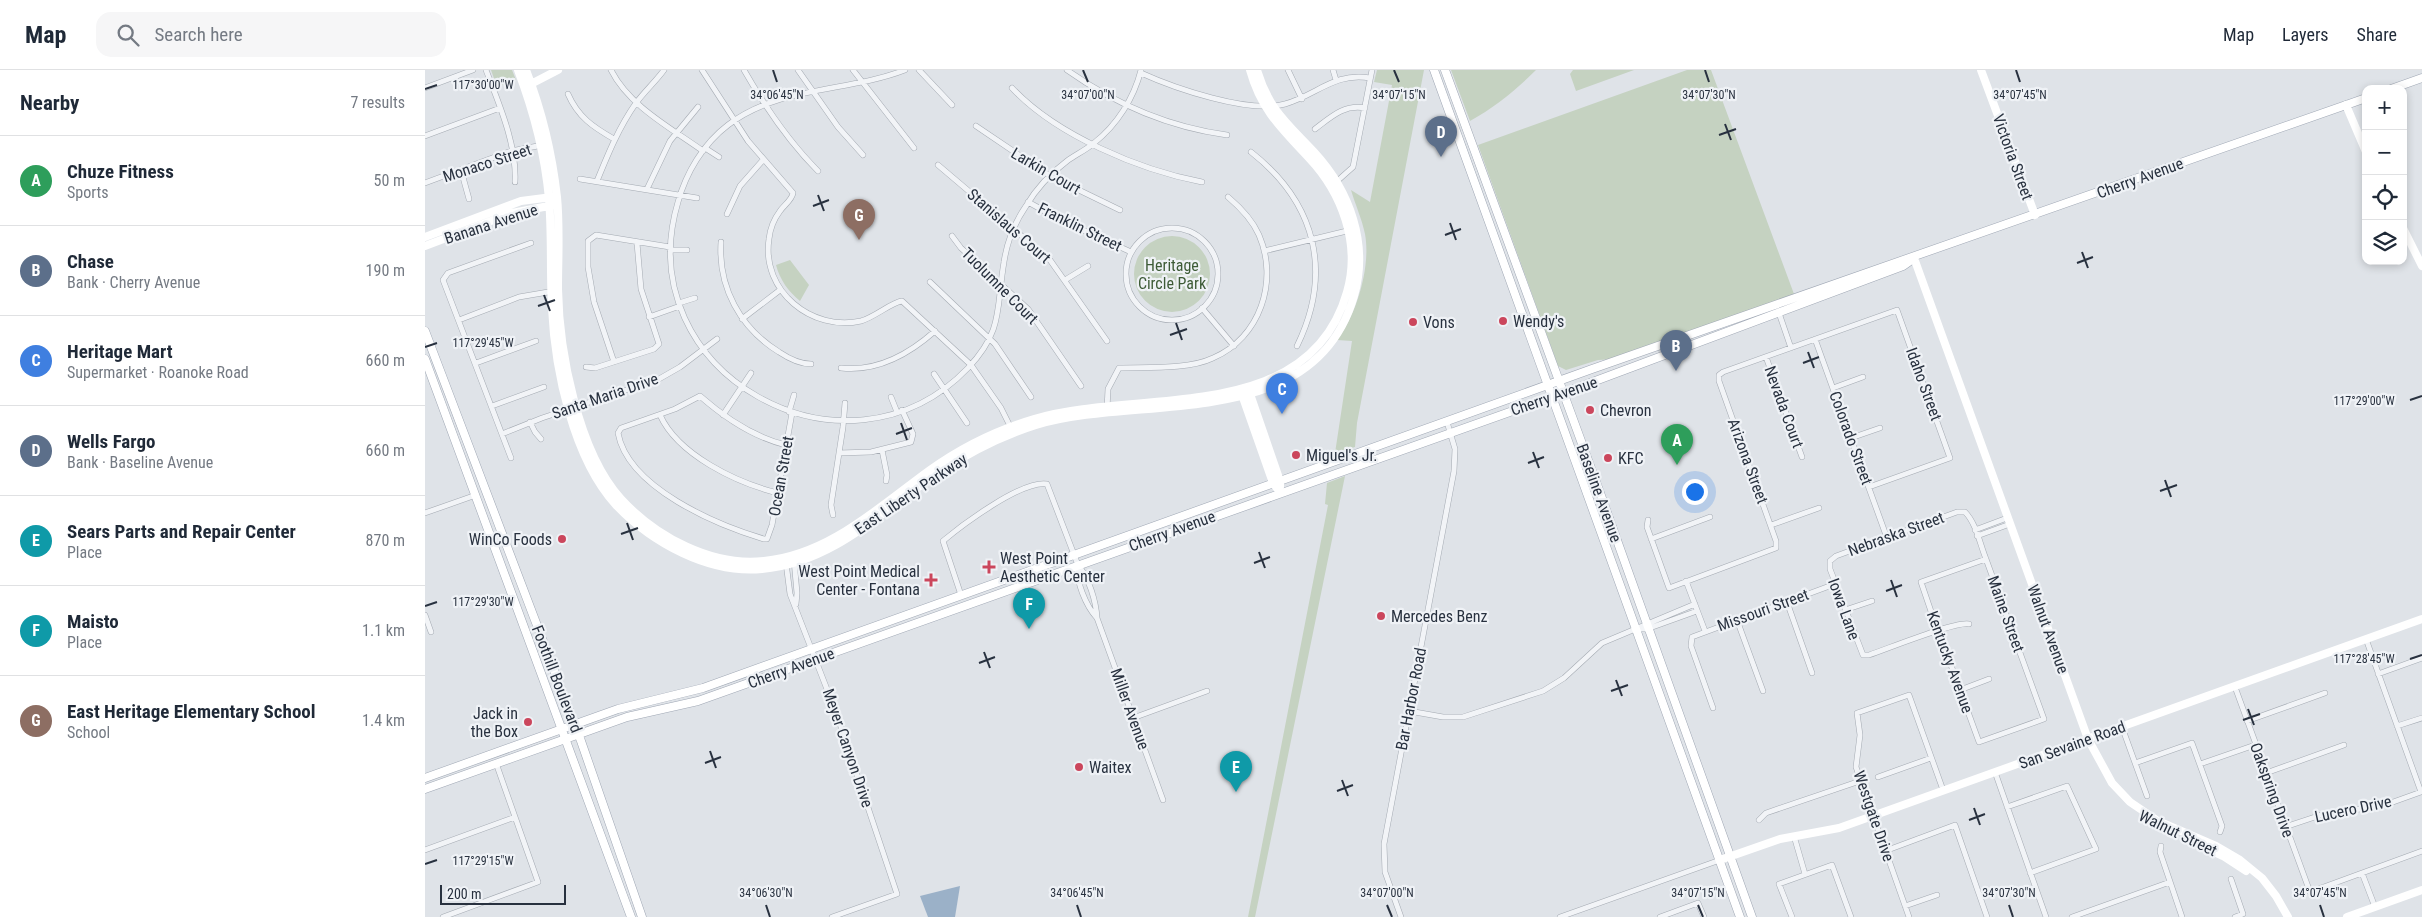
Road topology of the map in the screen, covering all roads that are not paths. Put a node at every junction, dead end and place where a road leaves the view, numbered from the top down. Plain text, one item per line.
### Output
1 (473, 70) edge
2 (486, 70) edge
3 (518, 70) edge
4 (526, 70) edge
5 (558, 70) edge
6 (611, 70) edge
7 (664, 70) edge
8 (702, 70) edge
9 (744, 70) edge
10 (798, 70) edge
11 (853, 70) edge
12 (905, 70) edge
13 (919, 70) edge
14 (1067, 70) edge
15 (1250, 70) edge
16 (1257, 70) edge
17 (1288, 70) edge
18 (1333, 70) edge
19 (1372, 70) edge
20 (1434, 70) edge
21 (1445, 70) edge
22 (1981, 70) edge
23 (1141, 72) edge
24 (1370, 78) junction
25 (2422, 78) edge
26 (1335, 80) junction
27 (862, 82) junction
28 (528, 85) junction
29 (2402, 85) edge
30 (425, 88) edge
31 (1011, 88) dead end
32 (812, 91) junction
33 (568, 94) dead end
34 (1302, 99) junction
35 (2362, 99) edge
36 (636, 103) junction
37 (952, 104) dead end
38 (767, 105) junction
39 (1126, 105) junction
40 (1268, 105) junction
41 (2346, 105) junction
42 (698, 107) dead end
43 (500, 108) junction
44 (1365, 108) junction
45 (734, 121) junction
46 (976, 126) dead end
47 (1315, 128) dead end
48 (676, 132) junction
49 (1227, 135) dead end
50 (425, 136) edge
51 (614, 139) junction
52 (2362, 143) edge
53 (545, 144) junction
54 (1093, 144) junction
55 (914, 148) dead end
56 (704, 150) junction
57 (511, 152) junction
58 (1251, 152) dead end
59 (863, 155) dead end
60 (719, 157) dead end
61 (763, 160) junction
62 (938, 165) dead end
63 (461, 170) junction
64 (818, 171) dead end
65 (1049, 176) junction
66 (580, 178) dead end
67 (597, 181) junction
68 (515, 182) dead end
69 (1202, 182) dead end
70 (425, 183) edge
71 (1334, 184) junction
72 (647, 189) junction
73 (680, 195) junction
74 (553, 196) junction
75 (1228, 196) dead end
76 (697, 198) dead end
77 (469, 199) dead end
78 (1028, 202) junction
79 (554, 206) junction
80 (1121, 210) dead end
81 (727, 214) dead end
82 (2035, 215) junction
83 (1014, 229) junction
84 (1353, 229) junction
85 (952, 236) dead end
86 (2407, 236) edge
87 (425, 238) edge
88 (1312, 239) junction
89 (721, 242) dead end
90 (531, 243) dead end
91 (637, 243) junction
92 (425, 246) edge
93 (670, 249) junction
94 (687, 250) dead end
95 (1264, 251) junction
96 (1131, 252) junction
97 (1914, 258) junction
98 (1089, 266) dead end
99 (2422, 266) edge
100 (1065, 280) junction
101 (930, 282) dead end
102 (1002, 286) junction
103 (780, 290) junction
104 (555, 291) junction
105 (695, 298) dead end
106 (680, 305) junction
107 (1202, 308) junction
108 (1779, 313) junction
109 (649, 317) junction
110 (742, 318) junction
111 (459, 320) junction
112 (425, 331) edge
113 (935, 331) junction
114 (717, 339) dead end
115 (990, 339) junction
116 (1815, 339) junction
117 (536, 341) dead end
118 (1107, 341) dead end
119 (1234, 346) junction
120 (1297, 346) dead end
121 (1791, 348) junction
122 (703, 350) junction
123 (1766, 357) junction
124 (425, 359) edge
125 (614, 362) junction
126 (476, 363) junction
127 (811, 364) dead end
128 (971, 365) junction
129 (586, 367) dead end
130 (841, 368) dead end
131 (751, 373) dead end
132 (934, 374) dead end
133 (1863, 377) dead end
134 (1559, 381) junction
135 (1081, 386) dead end
136 (1547, 386) junction
137 (543, 387) dead end
138 (742, 388) junction
139 (945, 388) junction
140 (1833, 388) junction
141 (1245, 391) junction
142 (1563, 393) junction
143 (794, 395) dead end
144 (891, 396) dead end
145 (1031, 397) dead end
146 (1551, 397) junction
147 (845, 403) dead end
148 (492, 406) junction
149 (573, 408) junction
150 (1107, 408) junction
151 (899, 411) junction
152 (790, 413) junction
153 (659, 415) junction
154 (723, 415) junction
155 (844, 420) junction
156 (530, 422) junction
157 (1447, 422) junction
158 (967, 423) dead end
159 (1880, 428) dead end
160 (1011, 430) junction
161 (1450, 432) junction
162 (502, 434) junction
163 (1851, 438) junction
164 (541, 439) dead end
165 (786, 445) junction
166 (883, 450) junction
167 (839, 453) junction
168 (1802, 457) dead end
169 (511, 458) dead end
170 (885, 481) dead end
171 (1277, 482) junction
172 (1869, 487) junction
173 (1280, 492) junction
174 (778, 493) junction
175 (476, 495) junction
176 (1819, 508) dead end
177 (1965, 512) joint
178 (425, 513) edge
179 (833, 515) dead end
180 (1710, 517) dead end
181 (1648, 520) dead end
182 (2008, 521) junction
183 (1771, 525) junction
184 (1976, 533) junction
185 (1887, 538) junction
186 (1651, 539) junction
187 (495, 545) junction
188 (1075, 555) junction
189 (1986, 559) junction
190 (790, 560) junction
191 (1830, 562) joint
192 (1078, 565) junction
193 (1686, 581) junction
194 (521, 584) junction
195 (1835, 584) junction
196 (961, 595) junction
197 (1873, 601) dead end
198 (1787, 602) junction
199 (1695, 604) junction
200 (1845, 610) junction
201 (1695, 612) junction
202 (425, 615) edge
203 (2422, 619) edge
204 (1737, 620) junction
205 (1969, 624) dead end
206 (1646, 626) junction
207 (1637, 629) junction
208 (1705, 631) junction
209 (1938, 631) junction
210 (431, 632) dead end
211 (2366, 639) junction
212 (811, 649) junction
213 (2422, 658) edge
214 (815, 659) junction
215 (1812, 673) dead end
216 (2378, 674) junction
217 (1989, 679) dead end
218 (2235, 687) junction
219 (1960, 690) junction
220 (1207, 691) dead end
221 (1763, 691) dead end
222 (2325, 693) dead end
223 (1713, 708) dead end
224 (1409, 711) junction
225 (1133, 718) junction
226 (2422, 718) edge
227 (2247, 721) junction
228 (575, 724) junction
229 (2397, 726) junction
230 (2122, 727) junction
231 (563, 728) junction
232 (578, 734) junction
233 (567, 738) junction
234 (2088, 739) junction
235 (1979, 742) joint
236 (2255, 744) junction
237 (2344, 745) dead end
238 (1931, 758) junction
239 (496, 763) junction
240 (2135, 763) junction
241 (2200, 764) junction
242 (1995, 772) junction
243 (2266, 774) junction
244 (1878, 777) dead end
245 (425, 778) edge
246 (1861, 781) junction
247 (425, 789) edge
248 (1943, 790) junction
249 (2421, 792) edge
250 (2147, 796) dead end
251 (1163, 800) dead end
252 (2007, 807) junction
253 (1873, 816) junction
254 (515, 817) junction
255 (1759, 820) dead end
256 (2285, 827) junction
257 (2220, 832) dead end
258 (1794, 836) junction
259 (2161, 846) dead end
260 (425, 850) edge
261 (1885, 851) junction
262 (2422, 851) edge
263 (1730, 857) junction
264 (1720, 860) junction
265 (2030, 872) junction
266 (2362, 873) junction
267 (1805, 874) junction
268 (2231, 879) dead end
269 (2171, 882) junction
270 (2422, 890) edge
271 (1937, 894) dead end
272 (1905, 906) junction
273 (2375, 907) junction
274 (443, 917) edge
275 (631, 917) edge
276 (642, 917) edge
277 (832, 917) edge
278 (1401, 917) edge
279 (1560, 917) edge
280 (1660, 917) edge
281 (1703, 917) edge
282 (1741, 917) edge
283 (1752, 917) edge
284 (1792, 917) edge
285 (1851, 917) edge
286 (1909, 917) edge
287 (1987, 917) edge
288 (2046, 917) edge
289 (2072, 917) edge
290 (2182, 917) edge
291 (2235, 917) edge
292 (2283, 917) edge
293 (2288, 917) edge
294 (2347, 917) edge

1 - 30 street
2 - 43 street
3 - 28 main road
4 - 28 main road
5 - 28 main road
6 - 36 street
7 - 36 street
8 - 45 street
9 - 38 street
10 - 32 street
11 - 27 street
12 - 27 street
13 - 37 street
14 - 39 street
15 - 40 main road, East Liberty Parkway
16 - 40 main road, East Liberty Parkway
17 - 34 street
18 - 26 street
19 - 24 street
20 - 136 main road, Baseline Avenue
21 - 134 main road, Baseline Avenue
22 - 82 main road, Victoria Street
23 - 39 street
23 - 40 street
24 - 26 street
24 - 44 street
25 - 29 main road
26 - 34 street
27 - 32 street
27 - 55 street
28 - 53 main road, East Liberty Parkway
31 - 54 street
32 - 38 street
32 - 59 street
33 - 51 street
34 - 40 street
35 - 41 main road, Cherry Avenue
36 - 48 street
36 - 51 street
38 - 45 street
38 - 64 street
39 - 49 street
39 - 54 street
40 - 71 main road, East Liberty Parkway
41 - 52 main road
41 - 82 main road, Cherry Avenue
42 - 48 street
43 - 50 street
43 - 57 street
44 - 47 street
44 - 71 street
45 - 56 street
45 - 61 street
46 - 65 street, Larkin Court
48 - 56 street
48 - 72 street
51 - 67 street
53 - 57 street, Monaco Street
53 - 74 main road, East Liberty Parkway
54 - 65 street
54 - 69 street
56 - 60 street
56 - 73 street
57 - 63 street, Monaco Street
57 - 68 street
58 - 88 street
61 - 81 street
61 - 103 street
62 - 83 street, Stanislaus Court
63 - 70 street, Monaco Street
63 - 77 street
65 - 78 street
65 - 80 street, Larkin Court
66 - 67 street
67 - 72 street
71 - 84 main road, East Liberty Parkway
72 - 73 street
73 - 76 street
73 - 93 street
74 - 79 main road, East Liberty Parkway
74 - 87 main road, Banana Avenue
75 - 95 street
78 - 83 street
78 - 96 street, Franklin Street
79 - 92 main road, Banana Avenue
79 - 104 main road, East Liberty Parkway
82 - 97 main road, Cherry Avenue
83 - 100 street, Stanislaus Court
83 - 102 street
84 - 88 street
84 - 141 main road, East Liberty Parkway
85 - 102 street, Tuolumne Court
86 - 99 main road
88 - 95 street
88 - 120 street
89 - 110 street
90 - 111 street
91 - 93 street
91 - 109 street
91 - 125 street
93 - 94 street
93 - 106 street
95 - 119 street
96 - 107 street
96 - 107 street
97 - 108 main road, Cherry Avenue
97 - 134 main road, Cherry Avenue
97 - 182 main road, Walnut Avenue
98 - 100 street
100 - 118 street, Stanislaus Court
101 - 115 street
102 - 115 street
102 - 135 street, Tuolumne Court
103 - 110 street
103 - 113 street
104 - 111 street
104 - 149 main road, East Liberty Parkway
105 - 106 street
106 - 109 street
106 - 122 street
107 - 119 street
108 - 121 street
108 - 142 main road, Cherry Avenue
109 - 125 street
110 - 127 street
111 - 126 street
112 - 194 main road, Foothill Boulevard
113 - 128 street
113 - 130 street
114 - 122 street, Santa Maria Drive
115 - 128 street
115 - 145 street
116 - 121 street
116 - 140 street, Colorado Street
116 - 172 street, Idaho Street
117 - 126 street
119 - 150 street
121 - 123 street
122 - 138 street
122 - 149 street, Santa Maria Drive
123 - 168 street, Nevada Court
123 - 183 street, Arizona Street
124 - 175 main road, Foothill Boulevard
125 - 129 street
126 - 148 street
128 - 139 street
128 - 160 street
131 - 138 street
132 - 139 street
133 - 140 street
134 - 136 main road, Cherry Avenue
134 - 142 main road, Baseline Avenue
136 - 146 main road, Baseline Avenue
136 - 157 main road, Cherry Avenue
137 - 148 street
138 - 152 street
138 - 154 street
139 - 151 street
139 - 158 street
140 - 163 street, Colorado Street
141 - 150 main road, East Liberty Parkway
141 - 171 main road
142 - 146 main road, Cherry Avenue
142 - 206 main road, Baseline Avenue
143 - 152 street, Ocean Street
144 - 151 street
146 - 161 main road, Cherry Avenue
146 - 207 main road, Baseline Avenue
147 - 155 street
148 - 162 street
149 - 156 street, Santa Maria Drive
149 - 190 main road, East Liberty Parkway
150 - 160 main road, East Liberty Parkway
151 - 155 street
151 - 166 street
152 - 155 street
152 - 165 street, Ocean Street
153 - 154 street
153 - 174 street
153 - 174 street, Ocean Street
154 - 165 street
155 - 167 street
156 - 162 street, Santa Maria Drive
156 - 164 street
157 - 161 street, Bar Harbor Road
157 - 171 main road, Cherry Avenue
159 - 163 street
160 - 190 main road, East Liberty Parkway
161 - 173 main road, Cherry Avenue
161 - 224 street, Bar Harbor Road
162 - 169 street
163 - 172 street, Colorado Street
165 - 174 street, Ocean Street
166 - 167 street
166 - 170 street
167 - 179 street
171 - 173 main road
171 - 188 main road, Cherry Avenue
172 - 185 street, Colorado Street
173 - 192 main road, Cherry Avenue
175 - 178 street
175 - 187 main road, Foothill Boulevard
176 - 183 street
177 - 184 street, Maine Street
177 - 185 street, Nebraska Street
180 - 186 street
181 - 186 street
182 - 184 street
182 - 234 main road, Walnut Avenue
183 - 193 street, Arizona Street
184 - 189 street, Maine Street
185 - 191 street, Nebraska Street
186 - 193 street
187 - 194 main road
187 - 231 main road, Foothill Boulevard
188 - 192 street, Miller Avenue
188 - 196 main road, Cherry Avenue
188 - 196 street, Miller Avenue
189 - 209 street, Kentucky Avenue
189 - 235 street, Maine Street
190 - 212 street, Meyer Canyon Drive
191 - 195 street, Iowa Lane
192 - 214 main road, Cherry Avenue
192 - 225 street, Miller Avenue
193 - 199 street
194 - 228 main road, Foothill Boulevard
195 - 198 street, Missouri Street
195 - 200 street, Iowa Lane
196 - 212 main road, Cherry Avenue
197 - 200 street
198 - 204 street, Missouri Street
198 - 215 street
199 - 201 street
199 - 206 street
200 - 209 street, Iowa Lane
201 - 206 street
201 - 208 street
202 - 210 street
203 - 211 main road, San Sevaine Road
204 - 208 street, Missouri Street
204 - 221 street
205 - 209 street
206 - 207 street
206 - 263 main road, Baseline Avenue
207 - 224 street
207 - 264 main road, Baseline Avenue
208 - 223 street, Missouri Street
209 - 219 street, Kentucky Avenue
211 - 216 street
211 - 218 main road, San Sevaine Road
212 - 214 street, Meyer Canyon Drive
212 - 228 main road, Cherry Avenue
213 - 216 street
214 - 232 main road, Cherry Avenue
214 - 277 street, Meyer Canyon Drive
216 - 229 street
217 - 219 street
218 - 227 street, Oakspring Drive
218 - 230 main road, San Sevaine Road
219 - 235 street, Kentucky Avenue
220 - 225 street
222 - 227 street
224 - 278 street, Bar Harbor Road
225 - 251 street, Miller Avenue
226 - 229 street
227 - 236 street, Oakspring Drive
228 - 231 main road, Cherry Avenue
228 - 232 main road, Foothill Boulevard
229 - 249 street
230 - 234 main road, San Sevaine Road
230 - 240 street
231 - 233 main road, Foothill Boulevard
231 - 245 main road, Cherry Avenue
232 - 233 main road, Cherry Avenue
232 - 276 main road, Foothill Boulevard
233 - 239 main road, Cherry Avenue
233 - 275 main road, Foothill Boulevard
234 - 242 main road, San Sevaine Road
234 - 292 main road, Walnut Street
234 - 293 main road, Walnut Avenue
236 - 241 street
236 - 243 street, Oakspring Drive
237 - 243 street
238 - 244 street
238 - 246 street, Westgate Drive
238 - 248 street
239 - 247 main road, Cherry Avenue
239 - 254 street
240 - 241 street
240 - 250 street
241 - 257 street
242 - 248 main road, San Sevaine Road
242 - 252 street
243 - 256 street, Oakspring Drive
246 - 253 street, Westgate Drive
246 - 255 street
248 - 253 main road, San Sevaine Road
249 - 256 street, Lucero Drive
252 - 265 street
252 - 265 street
253 - 258 main road, San Sevaine Road
253 - 261 street, Westgate Drive
254 - 260 street
254 - 274 street
256 - 266 street, Oakspring Drive
258 - 263 main road, San Sevaine Road
258 - 267 street
259 - 269 street
261 - 272 street, Westgate Drive
261 - 287 street
262 - 266 street
263 - 264 main road, San Sevaine Road
263 - 283 main road, Baseline Avenue
264 - 279 street
264 - 282 main road, Baseline Avenue
265 - 288 street
266 - 273 street
267 - 284 street
267 - 285 street
268 - 291 street
269 - 289 street
269 - 290 street
270 - 273 main road
271 - 272 street
272 - 286 street, Westgate Drive
273 - 294 main road
280 - 281 street

